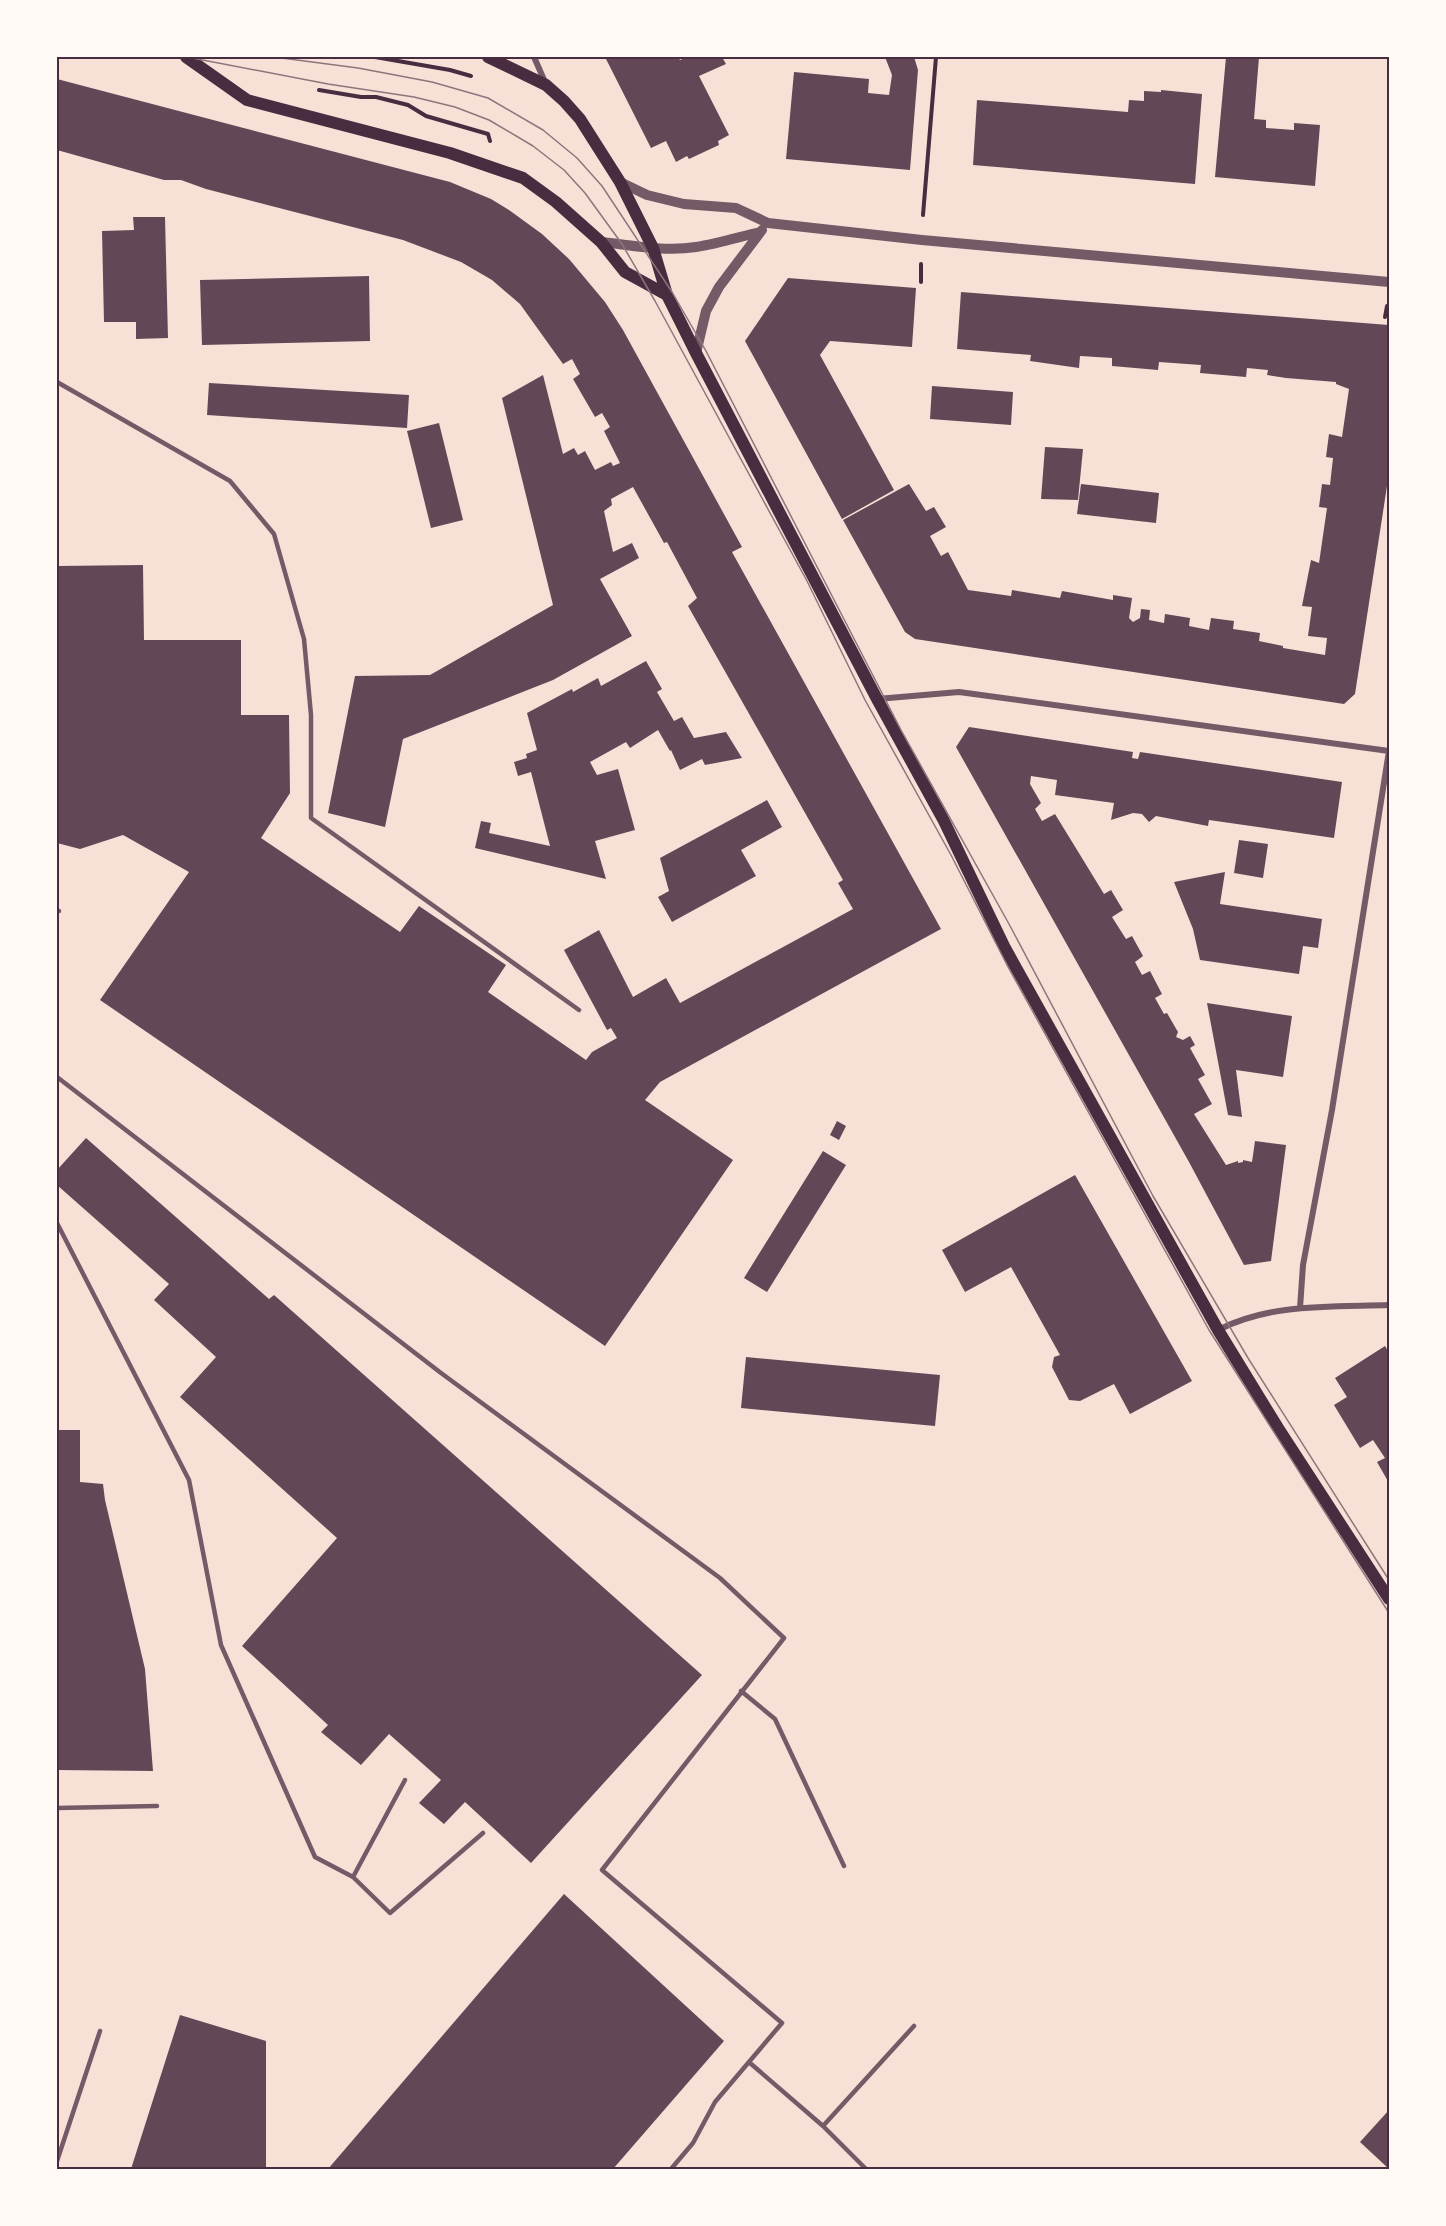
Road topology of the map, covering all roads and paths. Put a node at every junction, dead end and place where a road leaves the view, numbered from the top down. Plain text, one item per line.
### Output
1 (186, 57) edge
2 (375, 57) edge
3 (488, 57) edge
4 (534, 57) edge
5 (936, 57) edge
6 (480, 79) dead end
7 (546, 85) junction
8 (316, 89) dead end
9 (488, 134) dead end
10 (620, 182) junction
11 (764, 227) junction
12 (922, 240) junction
13 (601, 242) junction
14 (653, 249) junction
15 (921, 282) dead end
16 (1389, 282) edge
17 (667, 295) junction
18 (696, 353) junction
19 (57, 382) edge
20 (877, 699) junction
21 (1389, 751) edge
22 (579, 1010) dead end
23 (57, 1077) edge
24 (57, 1223) edge
25 (1389, 1305) edge
26 (1300, 1308) junction
27 (1218, 1330) junction
28 (1389, 1599) edge
29 (741, 1691) junction
30 (405, 1780) dead end
31 (157, 1806) dead end
32 (57, 1808) edge
33 (483, 1833) dead end
34 (844, 1866) dead end
35 (353, 1877) junction
36 (914, 2026) dead end
37 (100, 2031) dead end
38 (750, 2063) junction
39 (823, 2126) junction
40 (57, 2161) edge
41 (672, 2169) edge
42 (866, 2169) edge

1 - 13 main road
2 - 6 path
3 - 7 main road
4 - 7 street
5 - 12 path
7 - 10 main road
8 - 9 path
10 - 11 street
10 - 14 main road
11 - 12 street
11 - 14 street
11 - 18 street
12 - 15 path
12 - 16 street
13 - 14 street
13 - 17 main road
14 - 17 main road
17 - 18 main road
18 - 20 main road
19 - 22 lane
20 - 21 street
20 - 27 main road
21 - 26 street
23 - 29 lane
24 - 35 lane
25 - 26 street
26 - 27 street
27 - 28 main road
29 - 34 lane
29 - 38 lane
30 - 35 lane
31 - 32 lane
33 - 35 lane
36 - 39 lane
37 - 40 lane
38 - 39 lane
38 - 41 lane
39 - 42 lane

